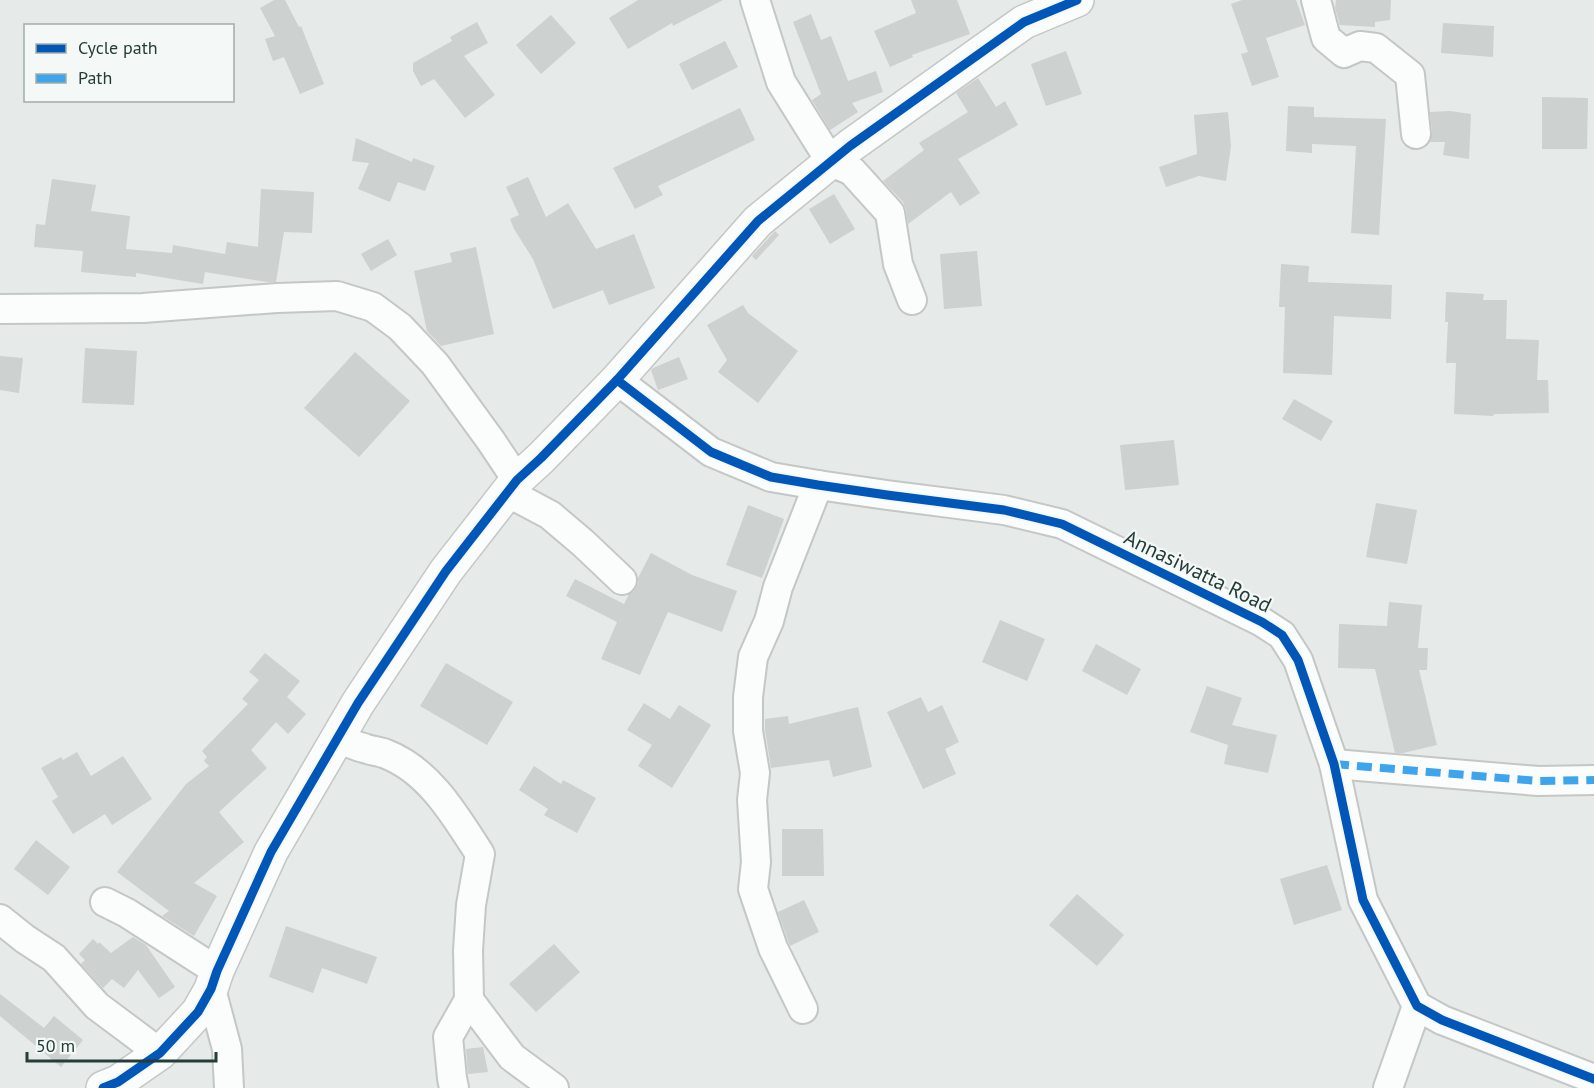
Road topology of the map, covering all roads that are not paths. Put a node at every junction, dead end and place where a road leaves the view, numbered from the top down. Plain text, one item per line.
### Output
1 (755, 0) edge
2 (1077, 0) edge
3 (1316, 0) edge
4 (1416, 134) dead end
5 (831, 162) junction
6 (912, 300) dead end
7 (0, 309) edge
8 (617, 380) junction
9 (818, 485) junction
10 (512, 486) junction
11 (622, 580) dead end
12 (338, 738) junction
13 (1334, 764) junction
14 (1594, 780) edge
15 (105, 902) dead end
16 (0, 919) edge
17 (214, 980) junction
18 (469, 1000) junction
19 (1417, 1006) junction
20 (803, 1009) dead end
21 (160, 1053) junction
22 (1594, 1079) edge
23 (103, 1088) edge
24 (229, 1088) edge
25 (454, 1088) edge
26 (554, 1088) edge
27 (1388, 1088) edge

1 - 5 street
2 - 5 street
3 - 4 street
5 - 6 street
5 - 8 street
7 - 10 street
8 - 9 street, Annasiwatta Road
8 - 10 street
9 - 13 street, Annasiwatta Road
9 - 20 street
10 - 11 street
10 - 12 street
12 - 17 street
12 - 18 street
13 - 14 street
13 - 19 street, Annasiwatta Road
15 - 17 street
16 - 21 street
17 - 21 street
17 - 24 street
18 - 25 street
18 - 26 street
19 - 22 street
19 - 27 street
21 - 23 street

